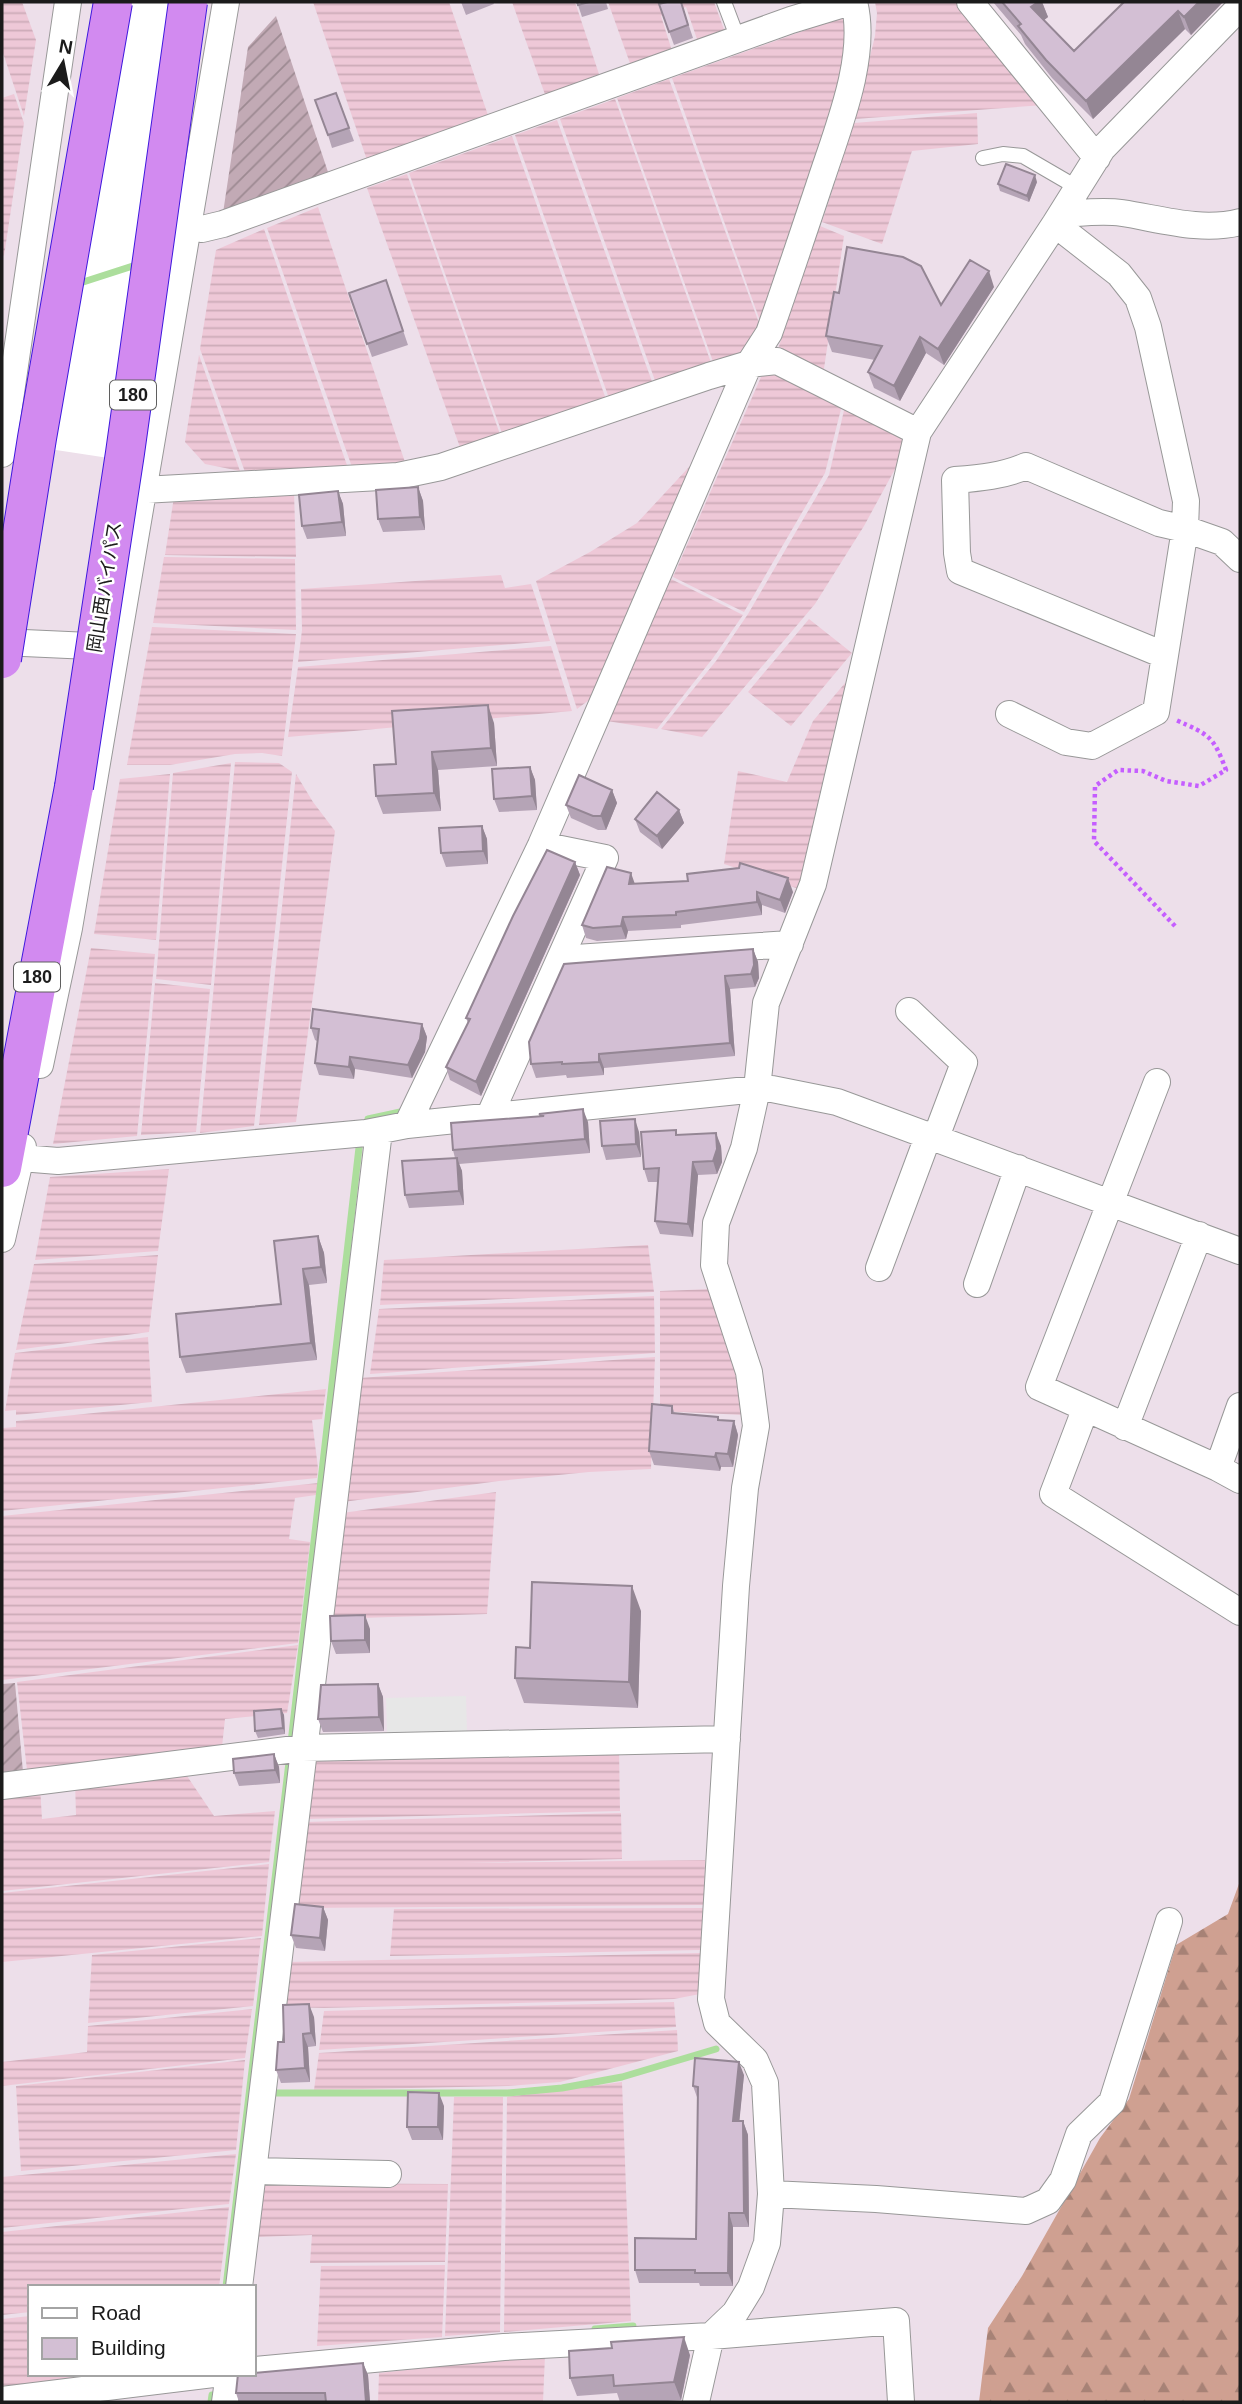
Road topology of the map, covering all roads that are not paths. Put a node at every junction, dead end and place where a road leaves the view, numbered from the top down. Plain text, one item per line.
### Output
1 (68, 2) edge
2 (113, 2) edge
3 (188, 2) edge
4 (226, 2) edge
5 (724, 2) edge
6 (852, 2) edge
7 (970, 2) edge
8 (823, 6) edge
9 (1240, 7) edge
10 (737, 39) junction
11 (983, 158) dead end
12 (1097, 158) junction
13 (1078, 188) junction
14 (1059, 219) junction
15 (1240, 222) edge
16 (188, 226) junction
17 (13, 301) edge
18 (750, 364) junction
19 (918, 432) junction
20 (2, 454) edge
21 (143, 490) junction
22 (1185, 529) junction
23 (1240, 559) edge
24 (2, 642) edge
25 (118, 647) junction
26 (1164, 654) junction
27 (2, 659) edge
28 (1009, 714) dead end
29 (546, 846) junction
30 (790, 944) junction
31 (560, 959) junction
32 (909, 1011) dead end
33 (1157, 1082) dead end
34 (757, 1089) junction
35 (489, 1116) junction
36 (407, 1125) junction
37 (366, 1132) junction
38 (933, 1136) junction
39 (11, 1163) edge
40 (1018, 1167) junction
41 (1111, 1203) junction
42 (1199, 1236) junction
43 (2, 1239) edge
44 (1240, 1251) edge
45 (879, 1268) dead end
46 (977, 1284) dead end
47 (1240, 1406) edge
48 (1085, 1410) junction
49 (1125, 1427) junction
50 (1229, 1474) edge
51 (1240, 1612) edge
52 (727, 1739) junction
53 (294, 1749) junction
54 (2, 1786) edge
55 (1169, 1921) dead end
56 (253, 2171) junction
57 (388, 2174) dead end
58 (771, 2194) junction
59 (239, 2285) edge
60 (711, 2336) junction
61 (256, 2370) edge
62 (197, 2376) edge
63 (229, 2376) edge
64 (2, 2400) edge
65 (225, 2402) edge
66 (696, 2402) edge
67 (901, 2402) edge

1 - 17 street
2 - 27 highway, bridge
3 - 39 highway, 岡山西バイパス / 180, bridge
4 - 16 street
5 - 10 lane
6 - 8 street
6 - 18 street
7 - 12 street
8 - 10 street
9 - 12 street
10 - 16 street
11 - 13 lane
12 - 13 street
13 - 14 street
14 - 15 street
14 - 19 street
14 - 22 street
16 - 21 street
17 - 20 street
18 - 19 street
18 - 21 street
18 - 29 street
19 - 30 street
21 - 25 street
22 - 23 street
22 - 26 street
22 - 26 street
24 - 25 street
25 - 39 street
26 - 28 street
29 - 31 street
29 - 36 street
30 - 31 street
30 - 34 street
31 - 35 street
32 - 38 street
33 - 41 street
34 - 35 street
34 - 38 street
34 - 52 street
35 - 36 street
36 - 37 street
37 - 39 street
37 - 53 street
38 - 40 street
38 - 45 street
39 - 43 street
40 - 41 street
40 - 46 street
41 - 42 street
41 - 48 street
42 - 44 street
42 - 49 street
47 - 50 street
48 - 49 street
48 - 51 street
49 - 50 street
52 - 53 street
52 - 58 street
53 - 54 street
53 - 56 street
55 - 58 street
56 - 57 street
56 - 59 street
58 - 60 street
60 - 61 street
60 - 66 street
60 - 67 street
62 - 64 street
63 - 65 street

